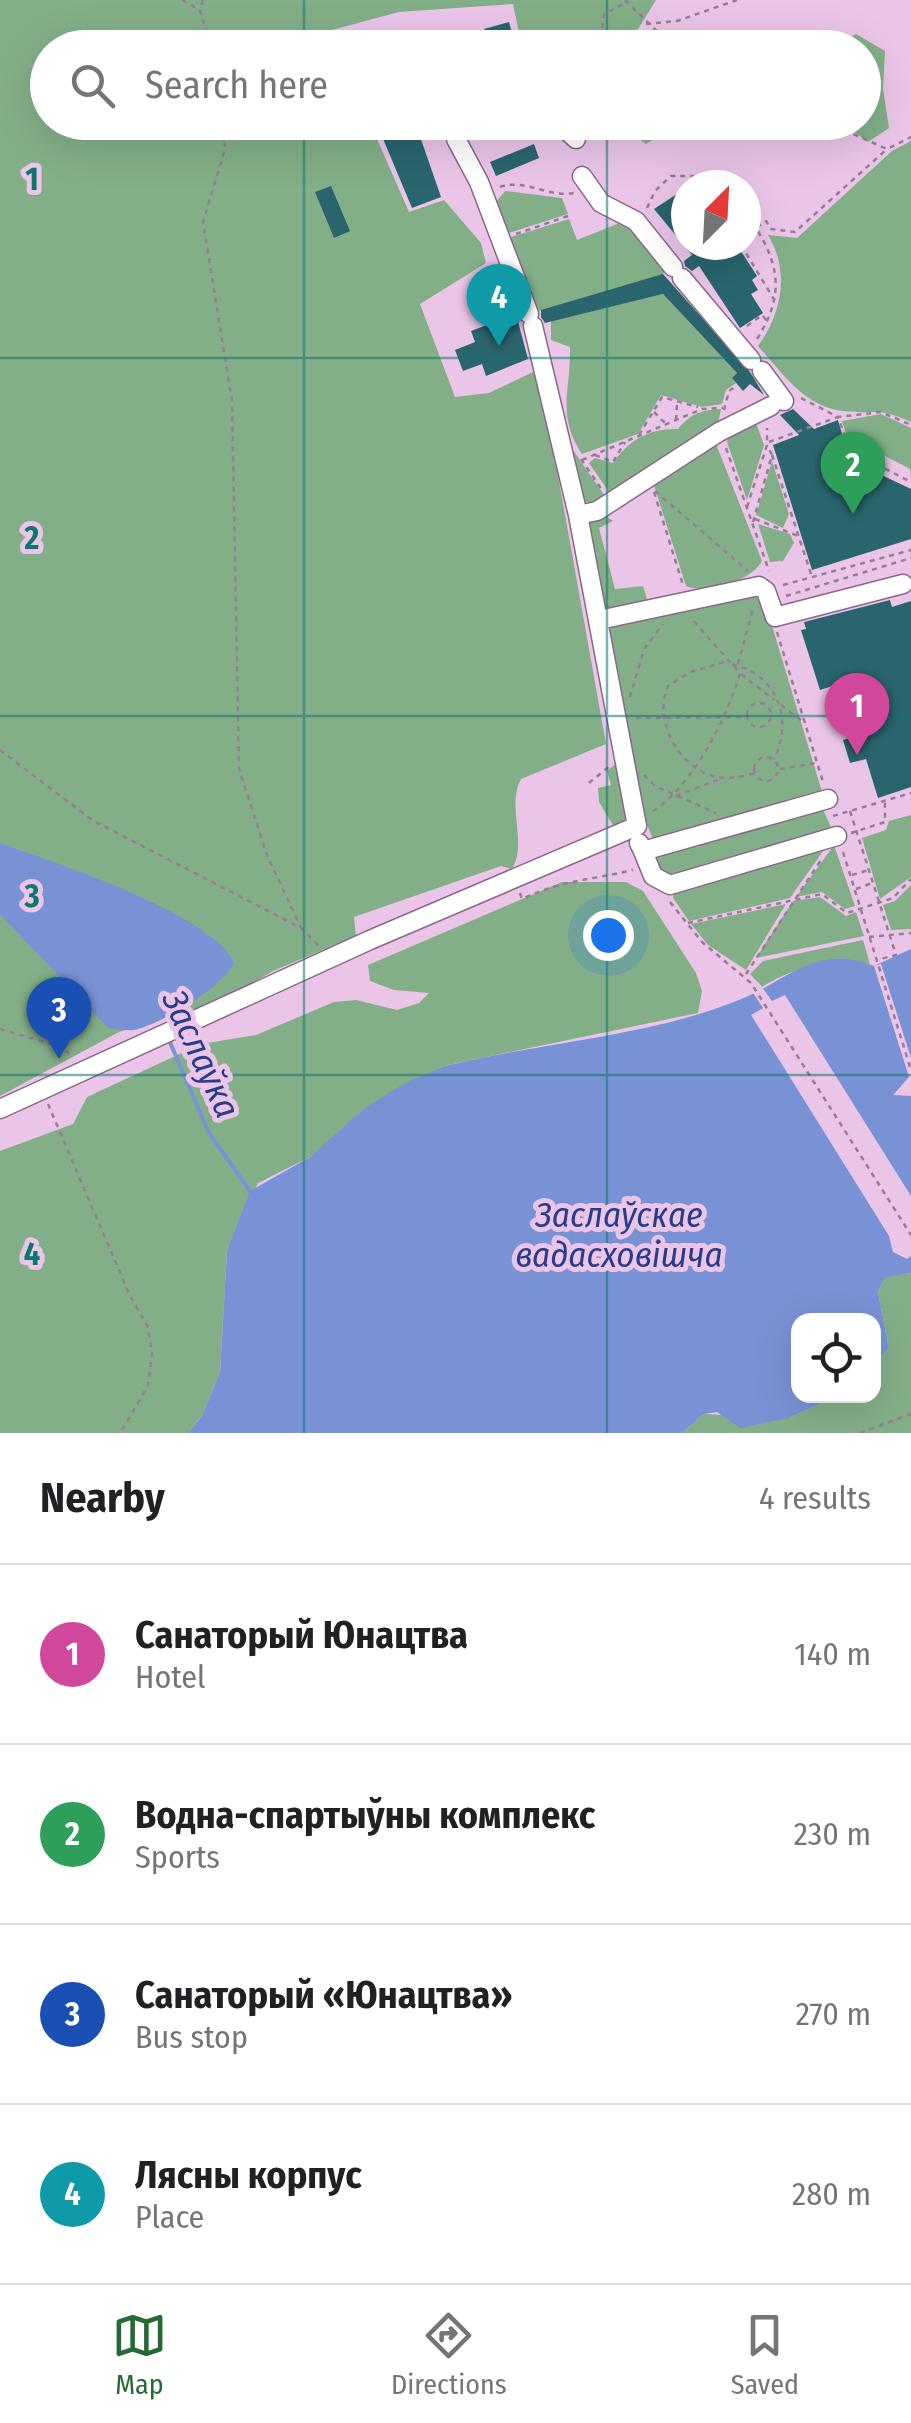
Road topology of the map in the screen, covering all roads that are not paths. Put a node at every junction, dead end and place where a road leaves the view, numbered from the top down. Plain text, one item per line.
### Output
1 (457, 140) edge
2 (582, 176) road end
3 (578, 515) junction
4 (904, 584) dead end
5 (599, 620) junction
6 (830, 807) road end
7 (634, 824) junction
8 (838, 836) road end
9 (643, 851) junction
10 (0, 1109) edge

1 - 3 street
2 - 3 street
3 - 5 street
4 - 5 street
5 - 7 street
6 - 9 street
7 - 9 street
7 - 10 street
8 - 9 street

